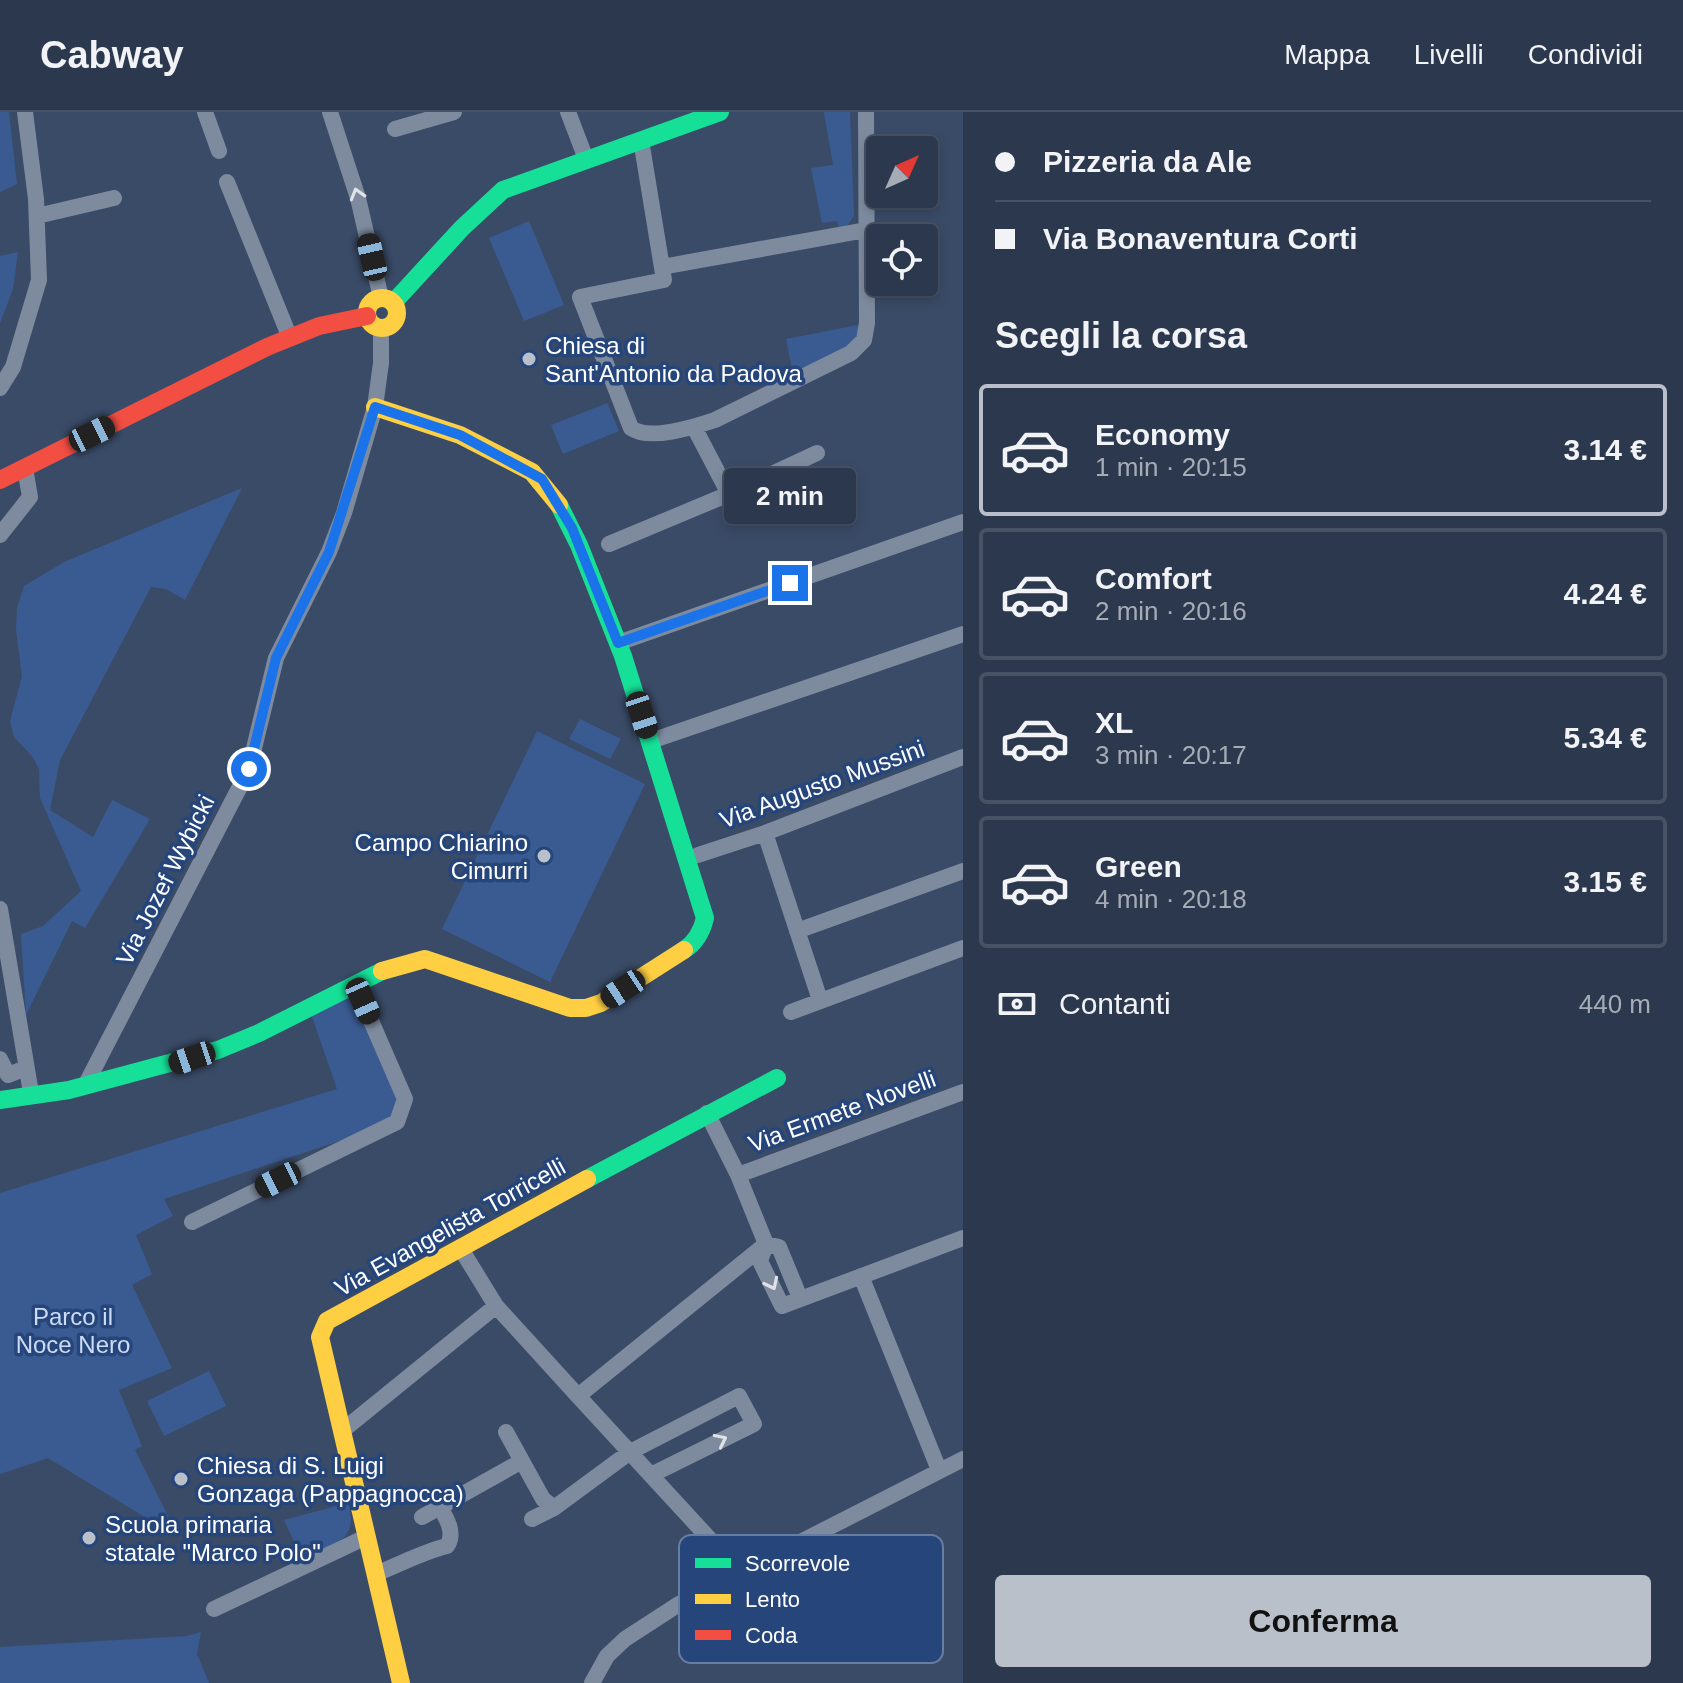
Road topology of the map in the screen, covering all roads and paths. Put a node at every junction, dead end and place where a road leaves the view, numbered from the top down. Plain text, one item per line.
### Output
1 (25, 112) edge
2 (205, 112) edge
3 (330, 112) edge
4 (454, 112) edge
5 (568, 112) edge
6 (720, 112) edge
7 (866, 112) edge
8 (395, 129) dead end
9 (641, 140) junction
10 (219, 151) dead end
11 (586, 159) junction
12 (227, 182) dead end
13 (114, 198) dead end
14 (37, 216) junction
15 (866, 224) edge
16 (866, 230) joint
17 (662, 267) junction
18 (387, 300) junction
19 (374, 322) junction
20 (290, 338) junction
21 (0, 388) edge
22 (375, 407) junction
23 (694, 427) junction
24 (817, 453) dead end
25 (25, 468) junction
26 (0, 480) edge
27 (729, 494) junction
28 (963, 522) edge
29 (0, 535) edge
30 (609, 544) dead end
31 (963, 634) edge
32 (618, 643) junction
33 (651, 741) junction
34 (963, 757) edge
35 (765, 833) junction
36 (698, 855) dead end
37 (963, 871) edge
38 (0, 909) edge
39 (797, 931) junction
40 (963, 948) edge
41 (355, 984) junction
42 (820, 1000) junction
43 (791, 1012) dead end
44 (0, 1059) edge
45 (26, 1068) junction
46 (777, 1078) dead end
47 (86, 1084) junction
48 (963, 1092) edge
49 (31, 1093) junction
50 (0, 1100) edge
51 (707, 1113) junction
52 (738, 1175) junction
53 (192, 1222) dead end
54 (963, 1238) edge
55 (766, 1244) junction
56 (461, 1249) junction
57 (861, 1276) junction
58 (496, 1306) junction
59 (578, 1396) junction
60 (342, 1431) junction
61 (506, 1432) dead end
62 (630, 1452) junction
63 (963, 1459) edge
64 (522, 1461) junction
65 (939, 1470) junction
66 (651, 1475) junction
67 (439, 1506) junction
68 (554, 1508) junction
69 (422, 1517) dead end
70 (532, 1519) dead end
71 (706, 1535) edge
72 (812, 1535) edge
73 (366, 1537) junction
74 (375, 1574) junction
75 (679, 1604) edge
76 (214, 1609) dead end
77 (401, 1683) edge
78 (592, 1683) edge

1 - 14 street
2 - 10 street
18 -> 3 street
4 - 8 street
5 - 11 street
6 - 9 street
7 - 15 street
9 - 11 street
9 - 17 street
11 - 18 street
12 - 20 street
13 - 14 street
14 - 21 street
16 - 17 street
16 - 23 street
17 - 23 street
18 - 19 street
18 - 19 street
19 - 20 street
19 - 22 street, Via Jozef Wybicki
20 - 25 street
22 - 32 street
22 - 47 street, Via Jozef Wybicki
23 - 27 street
24 - 27 street
25 - 26 street
25 - 29 street
27 - 30 street
28 - 32 street
31 - 33 street
32 - 33 street
33 - 41 street
34 - 35 street, Via Augusto Mussini
35 - 36 street, Via Augusto Mussini
35 - 39 street
37 - 39 street
38 - 45 street
39 - 42 street
40 - 42 street
41 - 47 street
41 - 53 street
42 - 43 street
44 - 45 street
45 - 49 street
46 - 51 street, Via Evangelista Torricelli
47 - 49 street
48 - 52 street, Via Ermete Novelli
49 - 50 street
51 - 52 street
51 - 56 street, Via Evangelista Torricelli
52 - 55 street
54 - 57 street
55 - 57 street
55 - 59 street
56 - 58 street
56 - 60 street, Via Evangelista Torricelli
57 - 65 street
58 - 59 street
58 - 60 street
59 - 62 street
60 - 73 street, Via Evangelista Torricelli
61 - 64 street
62 - 66 street
66 -> 62 street
62 - 68 street
63 - 65 street
64 - 67 street
64 - 68 street
65 - 72 street
66 - 71 street
67 - 69 street
67 - 74 street
68 - 70 street
73 - 74 street, Via Evangelista Torricelli
73 - 76 street
74 - 77 street, Via Evangelista Torricelli
75 - 78 street

